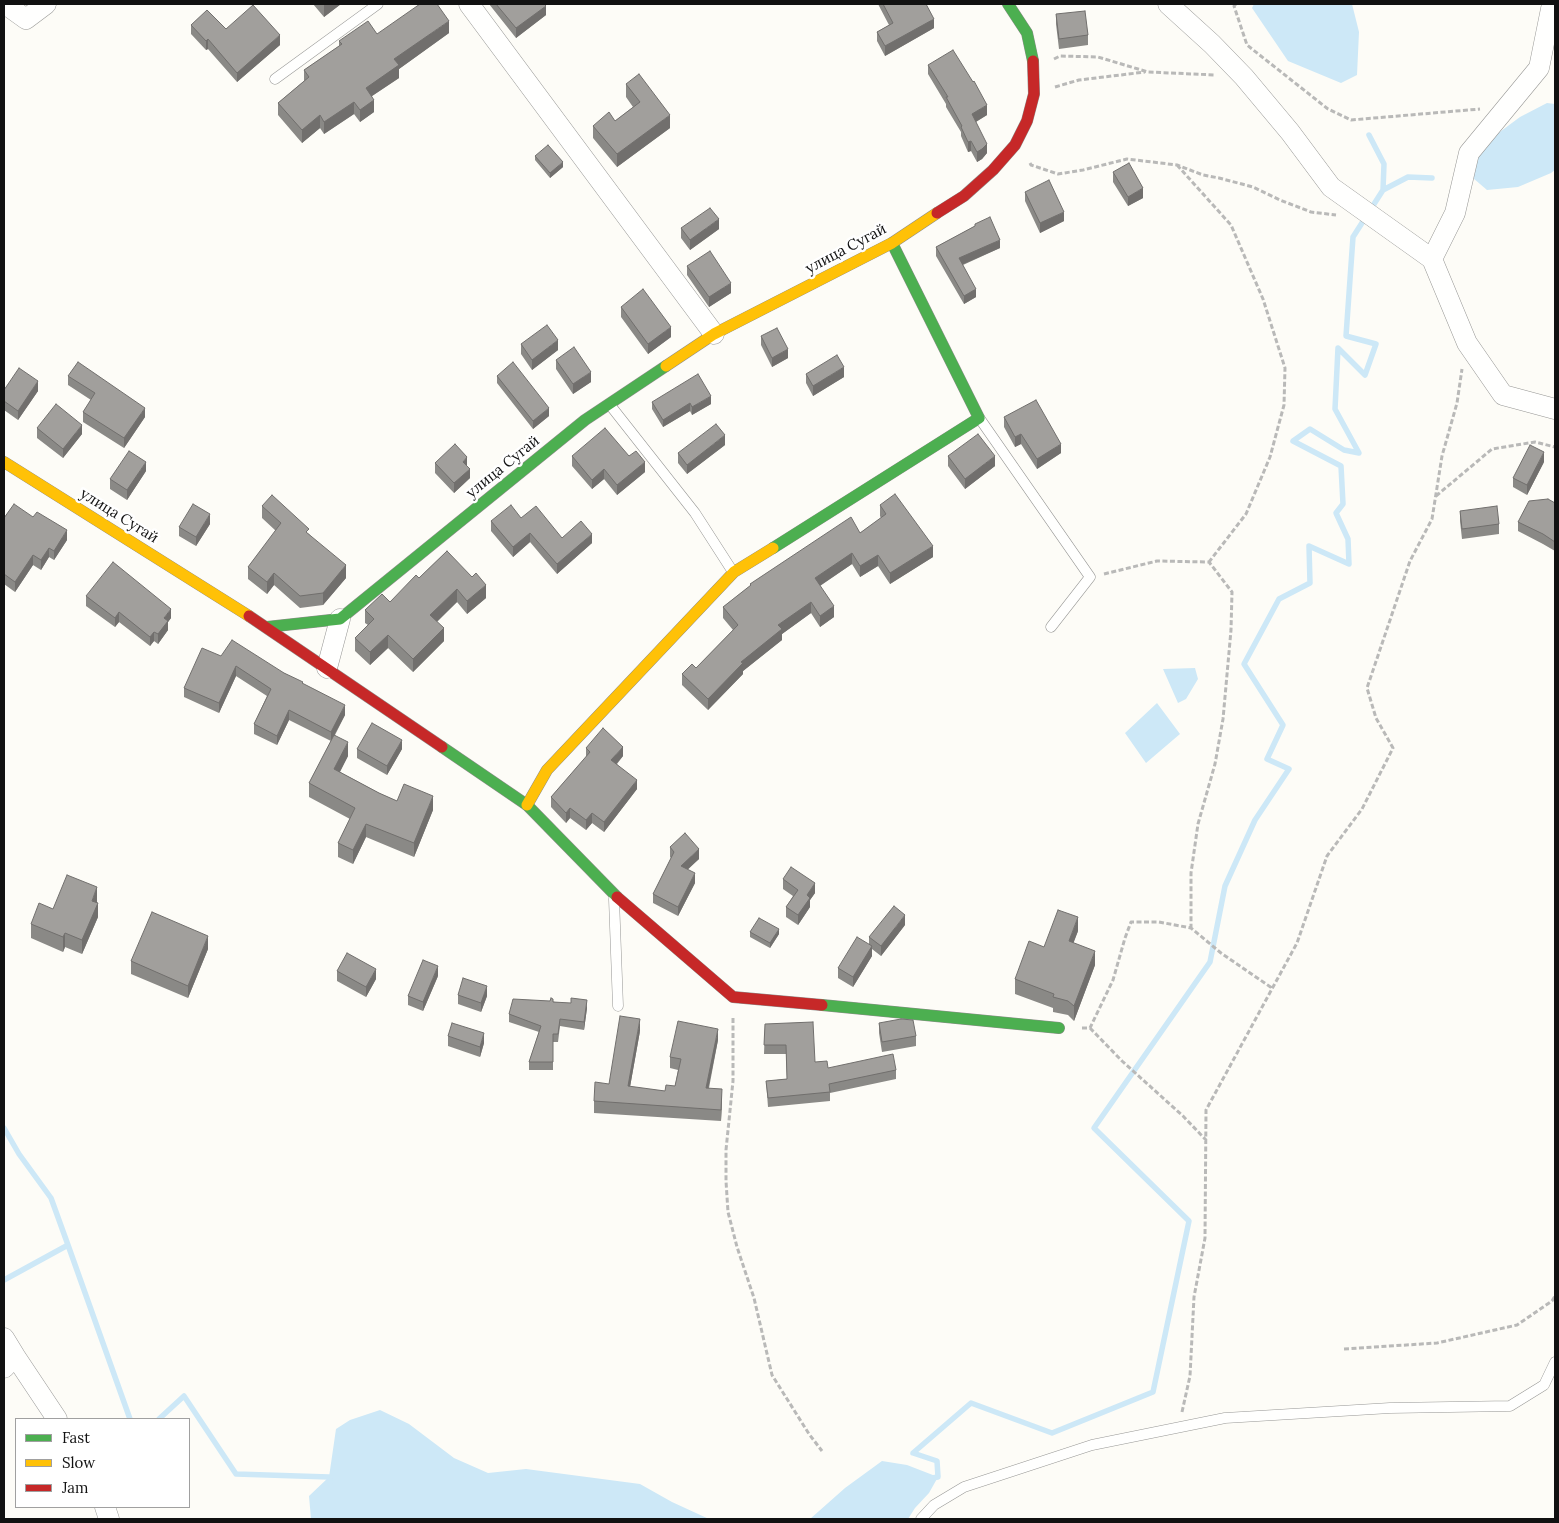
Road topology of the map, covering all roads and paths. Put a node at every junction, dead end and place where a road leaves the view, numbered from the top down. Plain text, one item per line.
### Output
1 (5, 4) edge
2 (46, 4) edge
3 (378, 4) edge
4 (469, 4) edge
5 (1008, 4) edge
6 (1168, 4) edge
7 (1236, 4) edge
8 (1552, 4) edge
9 (1034, 66) junction
10 (1148, 72) junction
11 (1244, 77) junction
12 (275, 78) dead end
13 (1034, 94) junction
14 (1506, 108) junction
15 (1015, 146) junction
16 (1177, 166) junction
17 (1353, 204) junction
18 (892, 243) junction
19 (1432, 259) junction
20 (714, 334) junction
21 (1467, 343) junction
22 (609, 404) junction
23 (1555, 410) edge
24 (979, 418) junction
25 (1555, 447) edge
26 (4, 462) edge
27 (1436, 496) junction
28 (1209, 562) junction
29 (734, 572) junction
30 (1090, 577) junction
31 (340, 619) junction
32 (268, 627) junction
33 (1051, 627) dead end
34 (327, 668) junction
35 (527, 805) junction
36 (613, 893) junction
37 (1191, 928) junction
38 (1272, 988) junction
39 (733, 997) junction
40 (618, 1006) dead end
41 (1059, 1028) joint
42 (1090, 1028) junction
43 (1206, 1140) junction
44 (1555, 1296) edge
45 (4, 1338) edge
46 (1344, 1349) dead end
47 (10, 1362) edge
48 (1555, 1362) edge
49 (57, 1418) edge
50 (1178, 1427) junction
51 (822, 1451) dead end
52 (921, 1519) edge

1 - 2 street
3 - 12 lane
4 - 20 street
5 - 9 street, улица Сугай
6 - 11 street
7 - 14 path
8 - 14 street
9 - 10 path
9 - 13 street, улица Сугай
10 - 11 path
10 - 13 path
11 - 17 street
13 - 15 street, улица Сугай
14 - 19 street
15 - 16 path
15 - 18 street, улица Сугай
16 - 17 path
16 - 28 path
17 - 19 street
18 - 20 street, улица Сугай
18 - 24 street
19 - 21 street
20 - 22 street, улица Сугай
21 - 23 street
21 - 27 path
22 - 29 lane
22 - 31 street, улица Сугай
24 - 29 street
24 - 30 lane
25 - 27 path
26 - 32 street, улица Сугай
27 - 38 path
28 - 30 path
28 - 37 path
29 - 35 street
30 - 33 lane
31 - 32 street
31 - 34 street
32 - 34 street, улица Сугай
34 - 35 street, улица Сугай
35 - 36 street, улица Сугай
36 - 39 street, улица Сугай
36 - 40 lane
37 - 38 path
37 - 42 path
38 - 43 path
39 - 41 street
39 - 51 path
41 - 42 path
42 - 43 path
43 - 50 path
44 - 46 path
45 - 47 street
47 - 49 street
48 - 50 lane
50 - 52 lane

